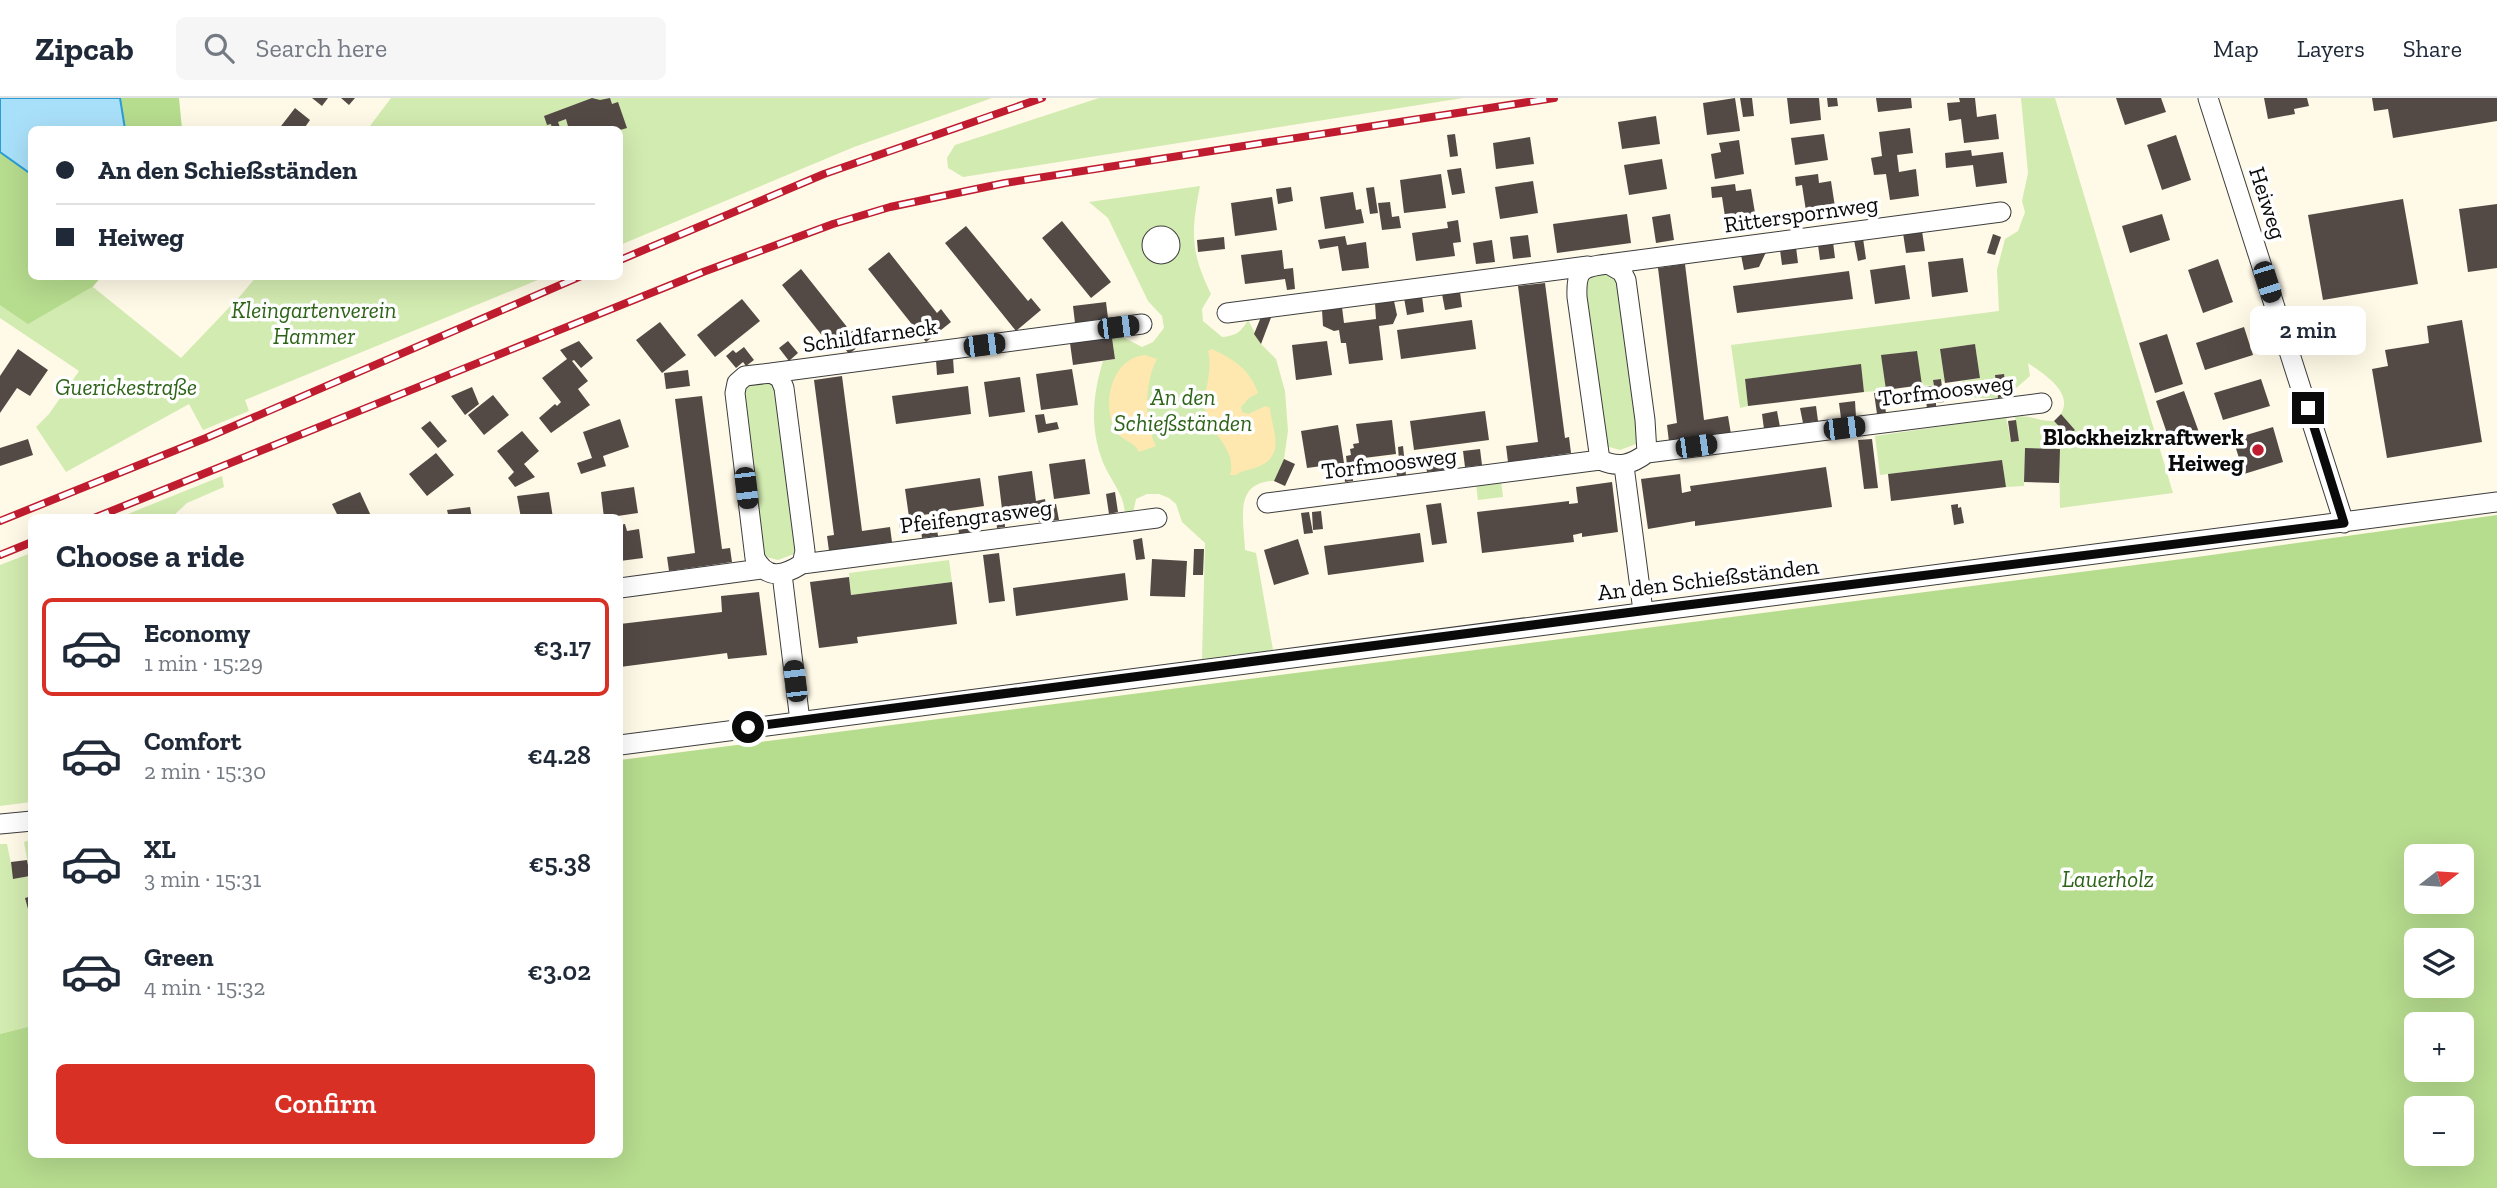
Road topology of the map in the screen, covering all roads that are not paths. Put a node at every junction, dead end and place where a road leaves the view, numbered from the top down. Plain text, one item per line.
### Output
1 (2208, 98) edge
2 (2001, 212) dead end
3 (1608, 264) junction
4 (1588, 266) junction
5 (1227, 313) dead end
6 (1142, 324) dead end
7 (771, 373) junction
8 (2042, 403) dead end
9 (1647, 453) junction
10 (1600, 460) junction
11 (1624, 466) junction
12 (2497, 502) edge
13 (1267, 503) dead end
14 (1157, 518) dead end
15 (2344, 523) junction
16 (802, 564) junction
17 (761, 569) junction
18 (782, 573) junction
19 (623, 588) edge
20 (1643, 611) junction
21 (800, 720) junction
22 (623, 745) edge
23 (28, 821) edge
24 (0, 824) edge

1 - 15 street, Heiweg
2 - 3 street, Ritterspornweg
3 - 4 street, Ritterspornweg
3 - 9 street
4 - 5 street, Ritterspornweg
4 - 10 street
6 - 7 street, Schildfarneck
7 - 16 street, Schildfarneck
7 - 17 street, Schildfarneck
8 - 9 street, Torfmoosweg
9 - 11 street
10 - 11 street
10 - 13 street, Torfmoosweg
11 - 20 street
12 - 15 street, An den Schießständen
14 - 16 street, Pfeifengrasweg
15 - 20 street, An den Schießständen
16 - 18 street
17 - 18 street
17 - 19 street
18 - 21 street
20 - 21 street, An den Schießständen
21 - 22 street, An den Schießständen
23 - 24 street

